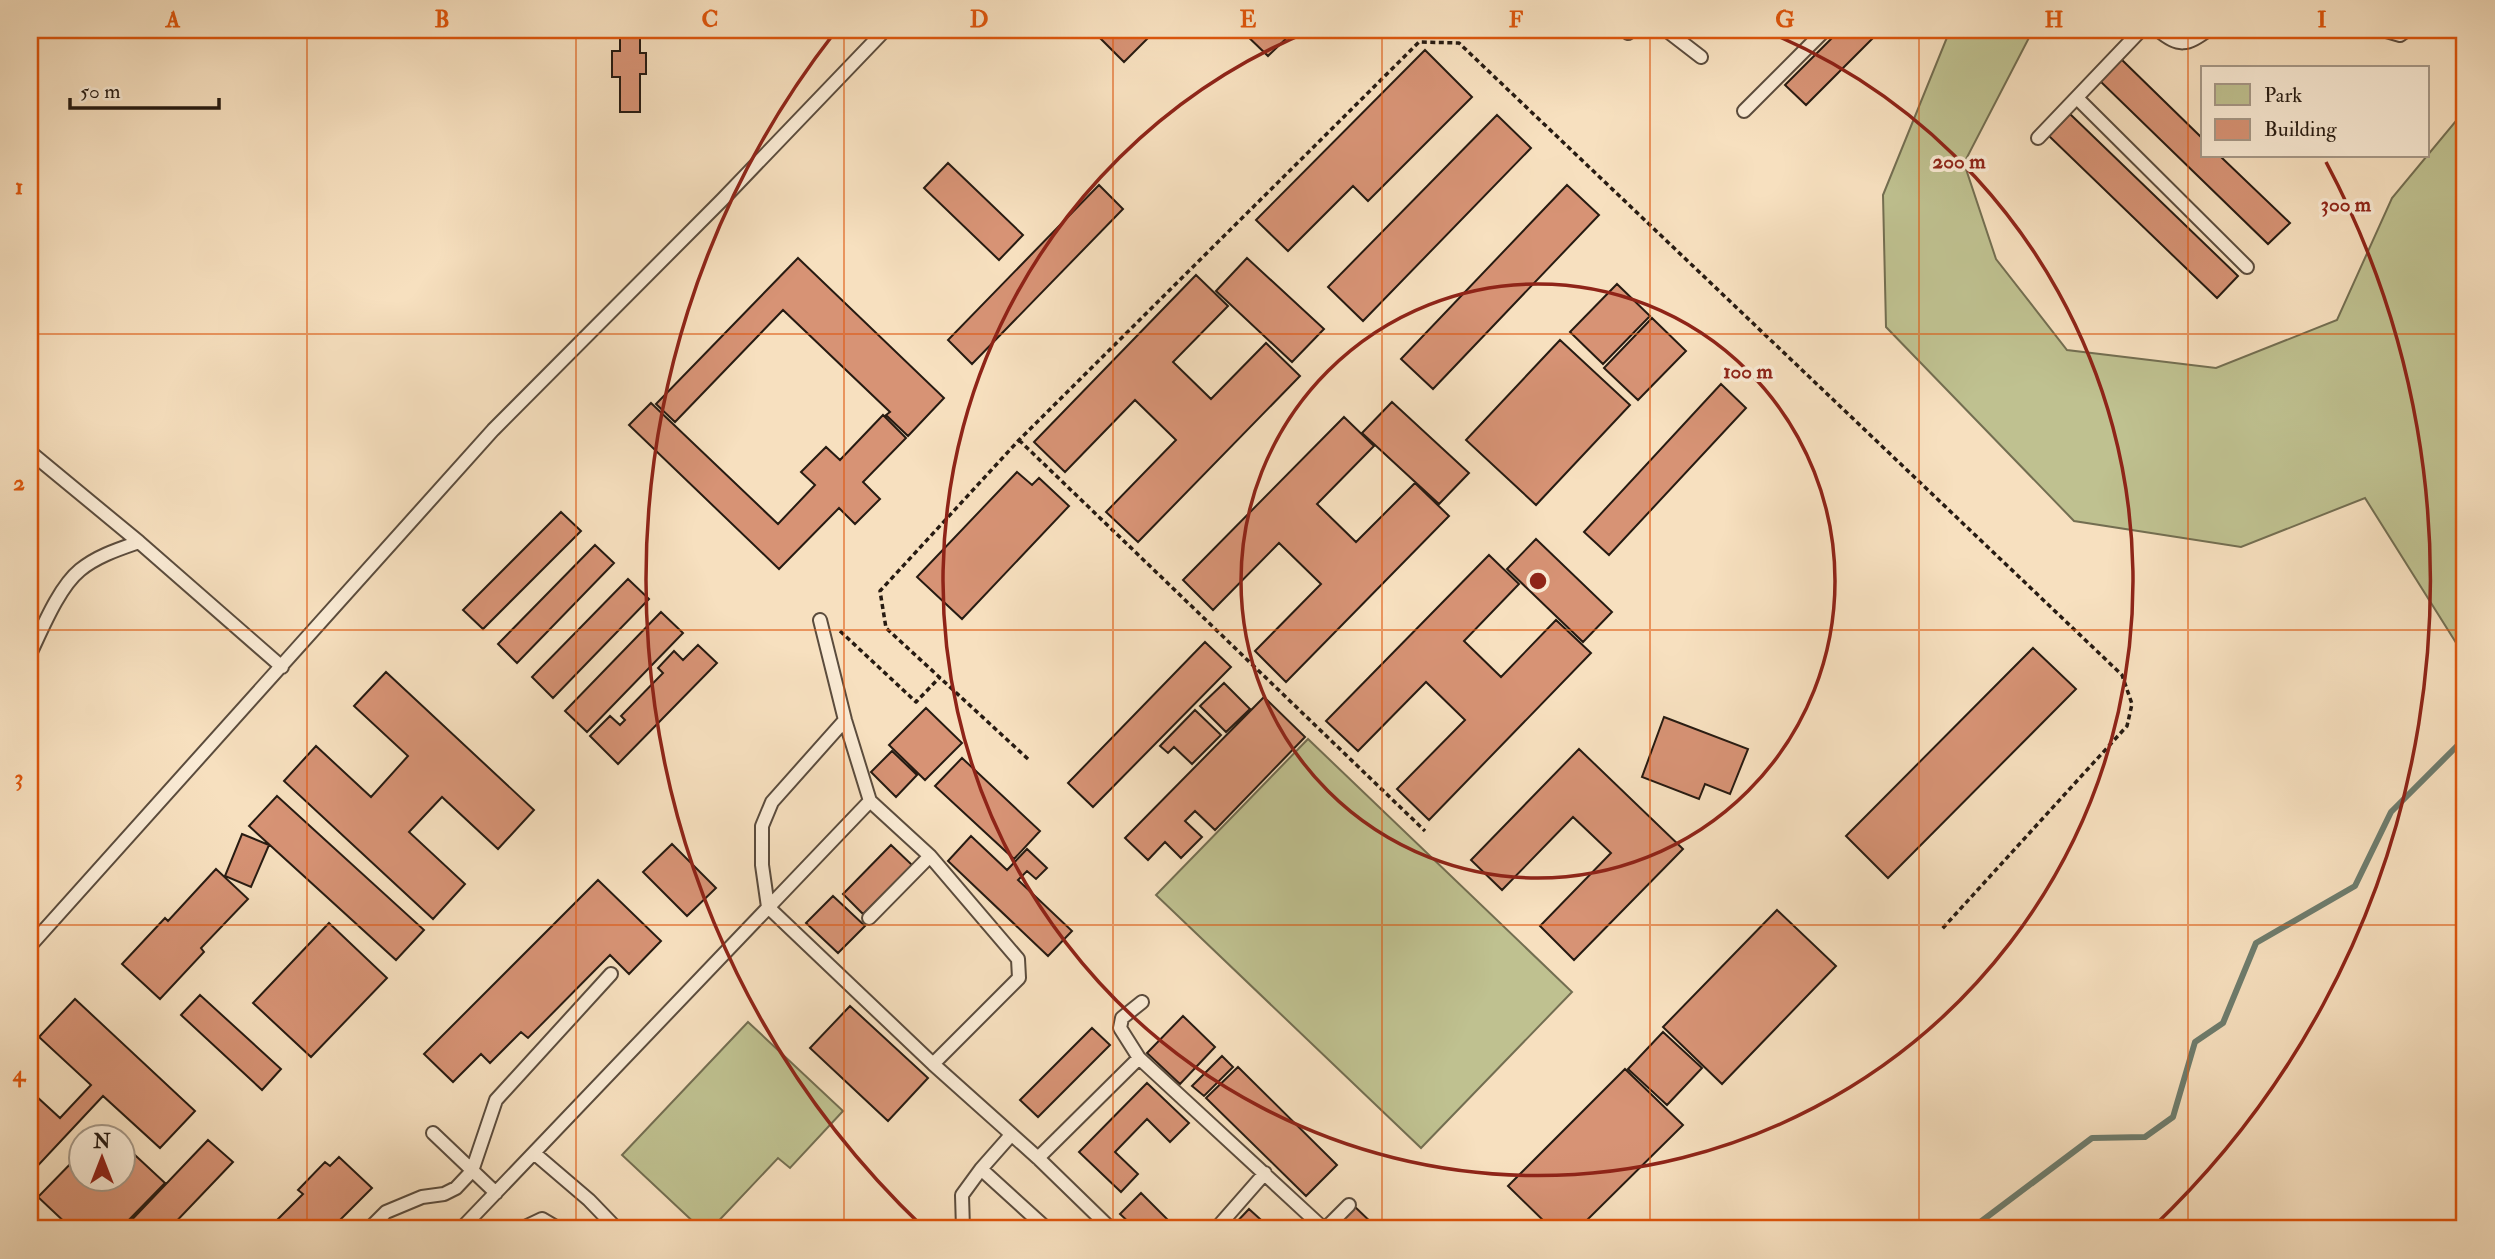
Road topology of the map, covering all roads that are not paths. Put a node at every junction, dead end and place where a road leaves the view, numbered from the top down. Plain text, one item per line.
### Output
1 (885, 30) edge
2 (1666, 30) edge
3 (1825, 30) edge
4 (2141, 30) edge
5 (2158, 30) edge
6 (2208, 30) edge
7 (2383, 30) edge
8 (2407, 30) edge
9 (1701, 57) dead end
10 (2077, 98) junction
11 (1744, 111) dead end
12 (2038, 138) dead end
13 (2247, 267) dead end
14 (30, 452) edge
15 (139, 542) junction
16 (820, 620) road end
17 (30, 654) edge
18 (282, 667) junction
19 (845, 720) junction
20 (870, 801) junction
21 (930, 856) junction
22 (768, 907) junction
23 (869, 918) dead end
24 (30, 946) edge
25 (611, 974) dead end
26 (1142, 1002) dead end
27 (1139, 1058) junction
28 (933, 1064) junction
29 (433, 1133) dead end
30 (1011, 1135) junction
31 (534, 1153) junction
32 (1038, 1158) junction
33 (981, 1169) junction
34 (472, 1171) junction
35 (1265, 1173) junction
36 (496, 1193) junction
37 (1349, 1205) dead end
38 (369, 1229) edge
39 (461, 1229) edge
40 (521, 1229) edge
41 (559, 1229) edge
42 (617, 1229) edge
43 (963, 1229) edge
44 (1047, 1229) edge
45 (1111, 1229) edge
46 (1216, 1229) edge
47 (1324, 1229) edge

1 - 18 lane
2 - 9 lane
3 - 11 lane
4 - 10 lane
5 - 6 lane
7 - 8 lane
10 - 12 lane
10 - 13 lane
14 - 15 lane
15 - 17 lane
15 - 18 lane
16 - 19 lane
18 - 24 lane
19 - 20 lane
19 - 22 lane
20 - 21 lane
20 - 22 lane
21 - 23 lane
21 - 28 lane
22 - 28 lane
22 - 31 lane
25 - 34 lane
26 - 27 lane
27 - 32 lane
27 - 35 lane
28 - 30 lane
29 - 34 lane
30 - 32 lane
30 - 33 lane
31 - 36 lane
31 - 42 lane
32 - 45 lane
33 - 43 lane
33 - 44 lane
34 - 36 lane
34 - 38 lane
35 - 46 lane
35 - 47 lane
36 - 39 lane
37 - 47 lane
40 - 41 lane

